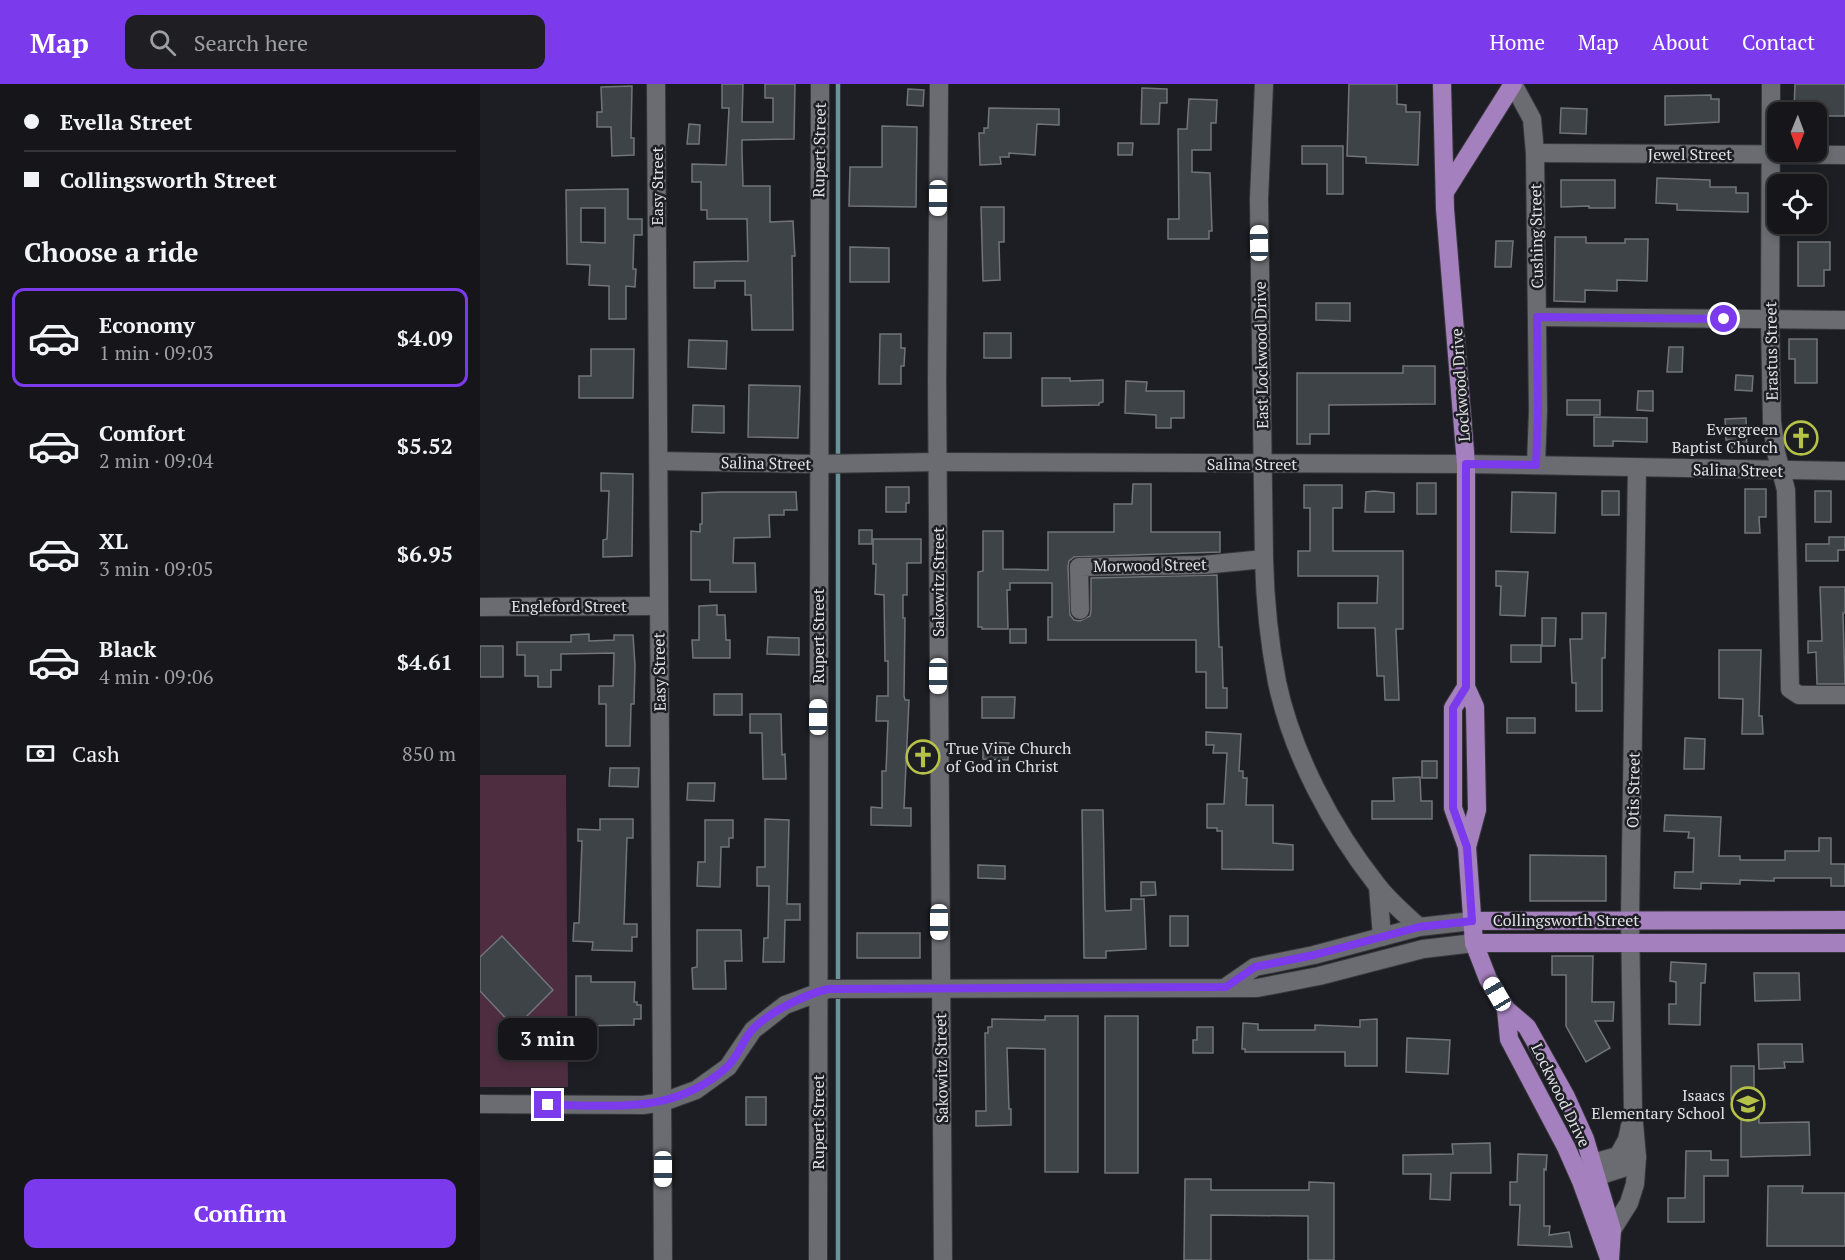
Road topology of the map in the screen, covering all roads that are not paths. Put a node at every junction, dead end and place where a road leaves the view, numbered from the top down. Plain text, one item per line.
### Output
1 (656, 84) edge
2 (820, 84) edge
3 (939, 84) edge
4 (1264, 84) edge
5 (1442, 84) edge
6 (1513, 84) edge
7 (1771, 84) edge
8 (1771, 102) edge
9 (1535, 153) junction
10 (1767, 155) edge
11 (1827, 155) edge
12 (1845, 155) edge
13 (1771, 162) edge
14 (1445, 192) junction
15 (1537, 317) junction
16 (1770, 320) junction
17 (1845, 320) edge
18 (659, 461) junction
19 (937, 462) junction
20 (823, 464) junction
21 (1263, 464) junction
22 (1466, 464) junction
23 (1536, 465) junction
24 (1637, 468) junction
25 (1781, 471) junction
26 (1845, 471) edge
27 (1264, 559) junction
28 (659, 606) junction
29 (480, 607) edge
30 (1080, 610) dead end
31 (1845, 695) edge
32 (1378, 887) junction
33 (1630, 919) junction
34 (1845, 920) edge
35 (1472, 921) junction
36 (1419, 927) junction
37 (1382, 937) junction
38 (1631, 942) junction
39 (1474, 943) junction
40 (1845, 943) edge
41 (1226, 987) junction
42 (940, 989) junction
43 (830, 990) junction
44 (663, 1102) junction
45 (480, 1104) edge
46 (1633, 1112) junction
47 (1637, 1157) junction
48 (1586, 1172) junction
49 (1612, 1230) junction
50 (663, 1260) edge
51 (818, 1260) edge
52 (943, 1260) edge
53 (1610, 1260) edge

1 - 18 street, Easy Street
2 - 20 street, Rupert Street
3 - 19 street, Sakowitz Street
4 - 21 street, East Lockwood Drive
5 - 14 main road, Lockwood Drive
6 - 9 street, Cushing Street
6 - 14 main road
7 - 8 street, Erastus Street
9 - 10 street, Jewel Street
9 - 15 street, Cushing Street
11 - 12 street, Jewel Street
13 - 16 street, Erastus Street
14 - 22 main road, Lockwood Drive
15 - 16 street
15 - 23 street, Cushing Street
16 - 17 street
16 - 25 street, Erastus Street
18 - 20 street, Salina Street
18 - 28 street, Easy Street
19 - 20 street, Salina Street
19 - 21 street, Salina Street
19 - 42 street, Sakowitz Street
20 - 43 street, Rupert Street
21 - 22 street, Salina Street
21 - 27 street, East Lockwood Drive
22 - 23 street, Salina Street
22 - 35 main road, Lockwood Drive
23 - 24 street, Salina Street
24 - 25 street, Salina Street
24 - 33 street, Otis Street
25 - 26 street, Salina Street
25 - 31 street, Erastus Street
27 - 30 street, Morwood Street
27 - 32 street, East Lockwood Drive
28 - 29 street, Engleford Street
28 - 44 street, Easy Street
32 - 36 street, East Lockwood Drive
32 - 37 street
33 - 34 main road, Collingsworth Street
33 - 35 main road, Collingsworth Street
33 - 38 street, Otis Street
35 - 36 street, Collingsworth Street
35 - 39 main road, Lockwood Drive
36 - 37 street, Collingsworth Street
37 - 41 street, Collingsworth Street
38 - 39 main road, Collingsworth Street
38 - 40 main road, Collingsworth Street
38 - 46 street, Otis Street
39 - 41 street, Collingsworth Street
39 - 48 main road, Lockwood Drive
41 - 42 street, Collingsworth Street
42 - 43 street, Collingsworth Street
42 - 52 street, Sakowitz Street
43 - 44 street, Collingsworth Street
43 - 51 street, Rupert Street
44 - 45 street, Collingsworth Street
44 - 50 street, Easy Street
46 - 47 street, Otis Street
46 - 48 street, Otis Street
47 - 48 street
47 - 49 street, Otis Street
48 - 49 main road, Lockwood Drive
48 - 53 main road, Lockwood Drive
49 - 53 main road, Lockwood Drive

